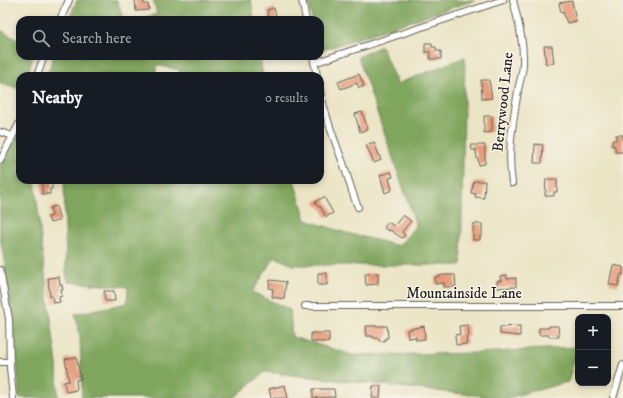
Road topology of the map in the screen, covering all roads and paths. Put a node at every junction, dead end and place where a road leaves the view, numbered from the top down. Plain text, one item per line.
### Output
1 (69, 0) edge
2 (302, 0) edge
3 (503, 0) edge
4 (513, 0) edge
5 (62, 16) edge
6 (305, 16) edge
7 (324, 56) edge
8 (43, 60) edge
9 (314, 60) edge
10 (38, 72) edge
11 (316, 72) edge
12 (324, 105) edge
13 (16, 130) edge
14 (0, 132) edge
15 (13, 136) junction
16 (0, 161) edge
17 (512, 183) dead end
18 (358, 207) dead end
19 (0, 270) edge
20 (305, 306) dead end
21 (623, 306) edge
22 (0, 362) edge
23 (10, 362) junction
24 (623, 365) edge
25 (13, 398) edge
26 (613, 398) edge

1 - 5 street
2 - 6 street
3 - 7 street
4 - 17 street, Berrywood Lane
8 - 10 street
9 - 11 street
12 - 18 street
13 - 15 street
14 - 15 street
15 - 16 street
19 - 23 street
20 - 21 street, Mountainside Lane
22 - 23 street
23 - 25 street
24 - 26 street

